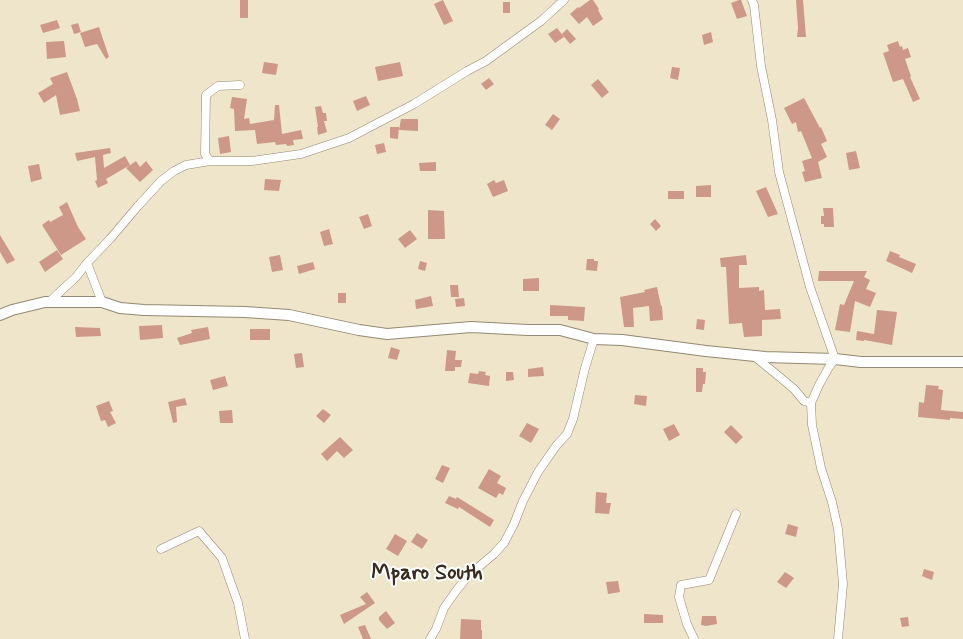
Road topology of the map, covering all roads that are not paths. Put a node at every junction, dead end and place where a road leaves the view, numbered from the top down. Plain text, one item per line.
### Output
1 (564, 0) edge
2 (752, 0) edge
3 (240, 85) dead end
4 (210, 161) junction
5 (87, 263) junction
6 (50, 302) junction
7 (102, 302) junction
8 (0, 315) edge
9 (594, 340) junction
10 (754, 356) junction
11 (835, 360) junction
12 (963, 362) edge
13 (811, 403) junction
14 (736, 514) dead end
15 (161, 549) dead end
16 (245, 639) edge
17 (430, 639) edge
18 (694, 639) edge
19 (838, 639) edge

1 - 4 street
2 - 11 street
3 - 4 street
4 - 5 street
5 - 6 street
5 - 7 street
6 - 7 street
6 - 8 street
7 - 9 street
9 - 10 street
9 - 17 street
10 - 11 street
10 - 13 street
11 - 12 street
11 - 13 street
13 - 19 street
14 - 18 street
15 - 16 street

